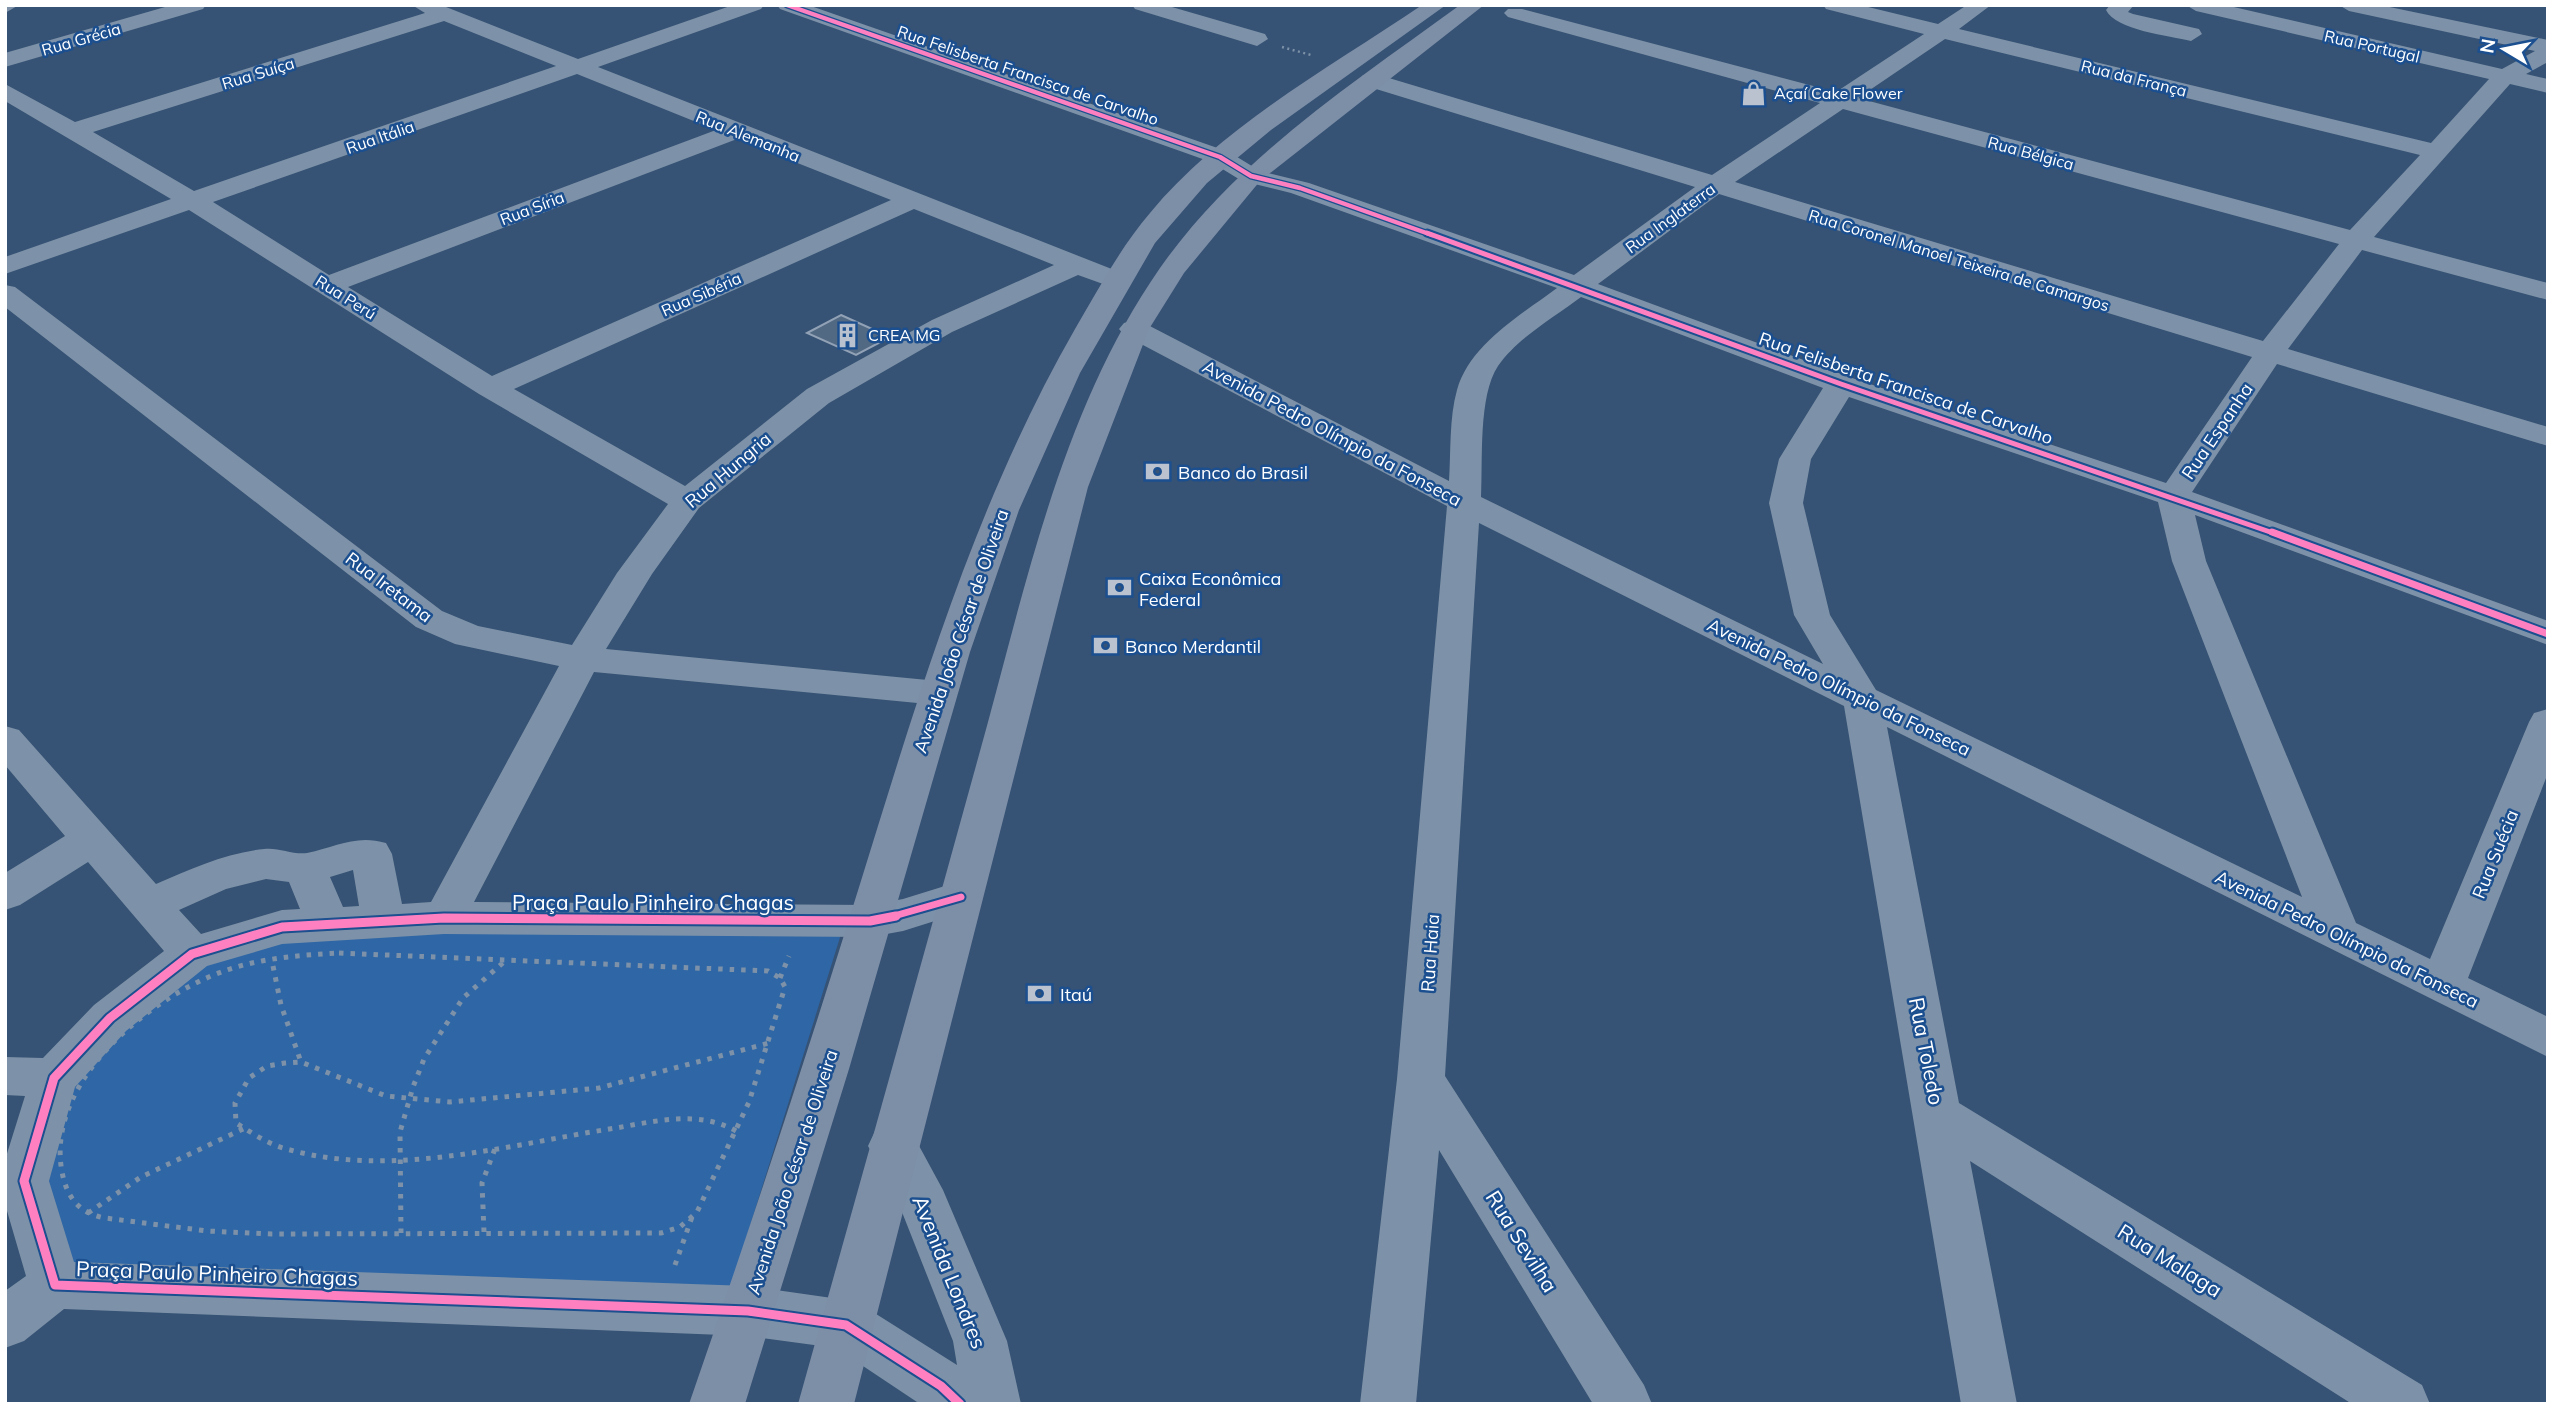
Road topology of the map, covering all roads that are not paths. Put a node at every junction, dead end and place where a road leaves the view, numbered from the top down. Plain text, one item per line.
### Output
1 (197, 5) edge
2 (422, 5) edge
3 (754, 5) edge
4 (787, 5) edge
5 (1142, 5) edge
6 (1436, 5) edge
7 (1474, 5) edge
8 (1833, 5) edge
9 (1982, 5) edge
10 (2124, 5) edge
11 (2196, 5) edge
12 (2349, 5) edge
13 (1515, 13) dead end
14 (445, 14) junction
15 (1938, 31) junction
16 (2191, 34) dead end
17 (1257, 39) road end
18 (2548, 47) edge
19 (2548, 53) edge
20 (5, 60) edge
21 (578, 67) junction
22 (2505, 76) junction
23 (1371, 80) junction
24 (2548, 86) edge
25 (5, 91) edge
26 (1839, 101) junction
27 (72, 131) junction
28 (736, 131) junction
29 (2435, 151) junction
30 (1282, 152) junction
31 (1220, 157) junction
32 (1251, 176) junction
33 (1714, 185) junction
34 (911, 201) junction
35 (194, 202) junction
36 (2356, 240) junction
37 (5, 266) edge
38 (1075, 266) junction
39 (1117, 281) junction
40 (327, 285) junction
41 (1577, 286) junction
42 (2548, 292) edge
43 (5, 293) edge
44 (1134, 329) junction
45 (2269, 354) junction
46 (1841, 384) junction
47 (490, 388) junction
48 (2548, 437) edge
49 (2173, 496) junction
50 (687, 501) junction
51 (1464, 502) junction
52 (2548, 634) edge
53 (582, 659) junction
54 (938, 693) junction
55 (1862, 698) junction
56 (2548, 722) edge
57 (5, 738) edge
58 (87, 832) junction
59 (5, 866) edge
60 (305, 869) junction
61 (5, 894) edge
62 (961, 897) junction
63 (150, 905) junction
64 (444, 918) junction
65 (384, 921) junction
66 (870, 921) junction
67 (328, 924) junction
68 (2339, 934) junction
69 (192, 954) junction
70 (2442, 986) junction
71 (2548, 1038) edge
72 (5, 1076) edge
73 (54, 1078) junction
74 (1421, 1079) junction
75 (1939, 1116) junction
76 (893, 1146) junction
77 (55, 1285) junction
78 (748, 1311) junction
79 (5, 1323) edge
80 (846, 1325) junction
81 (717, 1404) edge
82 (826, 1404) edge
83 (960, 1404) edge
84 (993, 1404) edge
85 (1388, 1404) edge
86 (1624, 1404) edge
87 (1989, 1404) edge
88 (2402, 1404) edge

1 - 20 street, Rua Grécia
2 - 14 street, Rua Alemanha
3 - 21 street, Rua Itália
4 - 31 street, Rua Felisberta Francisca de Carvalho
5 - 17 street
6 - 31 main road, Avenida João César de Oliveira
7 - 23 main road
8 - 15 street, Rua da França
9 - 15 street, Rua Inglaterra
10 - 16 street
11 - 22 street, Rua Portugal
12 - 18 street, Rua Portugal
13 - 26 street, Rua Bélgica
14 - 21 street, Rua Alemanha
14 - 27 street, Rua Suíça
15 - 26 street, Rua Inglaterra
15 - 29 street, Rua da França
19 - 22 street, Rua Espanha
21 - 28 street, Rua Alemanha
21 - 35 street, Rua Itália
22 - 24 street, Rua Portugal
22 - 29 street, Rua Espanha
23 - 30 main road
23 - 33 street, Rua Coronel Manoel Teixeira de Camargos
25 - 27 street, Rua Perú
26 - 33 street, Rua Inglaterra
26 - 36 street, Rua Bélgica
27 - 35 street, Rua Perú
28 - 34 street, Rua Alemanha
28 - 40 street, Rua Síria
29 - 36 street, Rua Espanha
30 - 31 street
30 - 32 main road
31 - 32 street, Rua Felisberta Francisca de Carvalho
31 - 39 main road, Avenida João César de Oliveira
32 - 41 street, Rua Felisberta Francisca de Carvalho
32 - 44 main road
33 - 41 street, Rua Inglaterra
33 - 45 street, Rua Coronel Manoel Teixeira de Camargos
34 - 38 street, Rua Alemanha
34 - 47 street, Rua Sibéria
35 - 37 street, Rua Itália
35 - 40 street, Rua Perú
36 - 42 street, Rua Bélgica
36 - 45 street, Rua Espanha
38 - 39 street
38 - 50 street, Rua Hungria
39 - 54 main road, Avenida João César de Oliveira
40 - 47 street, Rua Perú
41 - 46 street, Rua Felisberta Francisca de Carvalho
41 - 51 street, Rua Inglaterra
43 - 53 street, Rua Iretama
44 - 51 street, Avenida Pedro Olímpio da Fonseca
44 - 62 main road
45 - 48 street, Rua Coronel Manoel Teixeira de Camargos
45 - 49 street, Rua Espanha
46 - 49 street, Rua Felisberta Francisca de Carvalho
46 - 55 street
47 - 50 street, Rua Perú
49 - 52 street, Rua Felisberta Francisca de Carvalho
49 - 68 street, Rua Espanha
50 - 53 street, Rua Hungria
51 - 55 street, Avenida Pedro Olímpio da Fonseca
51 - 74 street, Rua Haia
53 - 54 street, Rua Iretama
53 - 64 street, Rua Hungria
54 - 66 main road, Avenida João César de Oliveira
55 - 68 street, Avenida Pedro Olímpio da Fonseca
55 - 75 street, Rua Toledo
56 - 70 street, Rua Suécia
57 - 58 street
58 - 59 street
58 - 61 street
58 - 63 street
60 - 63 street
60 - 65 street
60 - 67 street
62 - 66 street, Praça Paulo Pinheiro Chagas
62 - 76 main road
63 - 69 street
64 - 65 street, Praça Paulo Pinheiro Chagas
64 - 66 street, Praça Paulo Pinheiro Chagas
65 - 67 street, Praça Paulo Pinheiro Chagas
66 - 78 main road, Avenida João César de Oliveira
67 - 69 street, Praça Paulo Pinheiro Chagas
68 - 70 street, Avenida Pedro Olímpio da Fonseca
69 - 73 street, Praça Paulo Pinheiro Chagas
70 - 71 street, Avenida Pedro Olímpio da Fonseca
72 - 73 street
73 - 77 street, Praça Paulo Pinheiro Chagas
74 - 85 street, Rua Haia
74 - 86 street, Rua Sevilha
75 - 87 street, Rua Toledo
75 - 88 street, Rua Malaga
76 - 80 main road
76 - 84 street, Avenida Londres
77 - 78 street, Praça Paulo Pinheiro Chagas
77 - 79 street
78 - 80 street, Praça Paulo Pinheiro Chagas
78 - 81 main road, Avenida João César de Oliveira
80 - 82 main road
80 - 83 street

